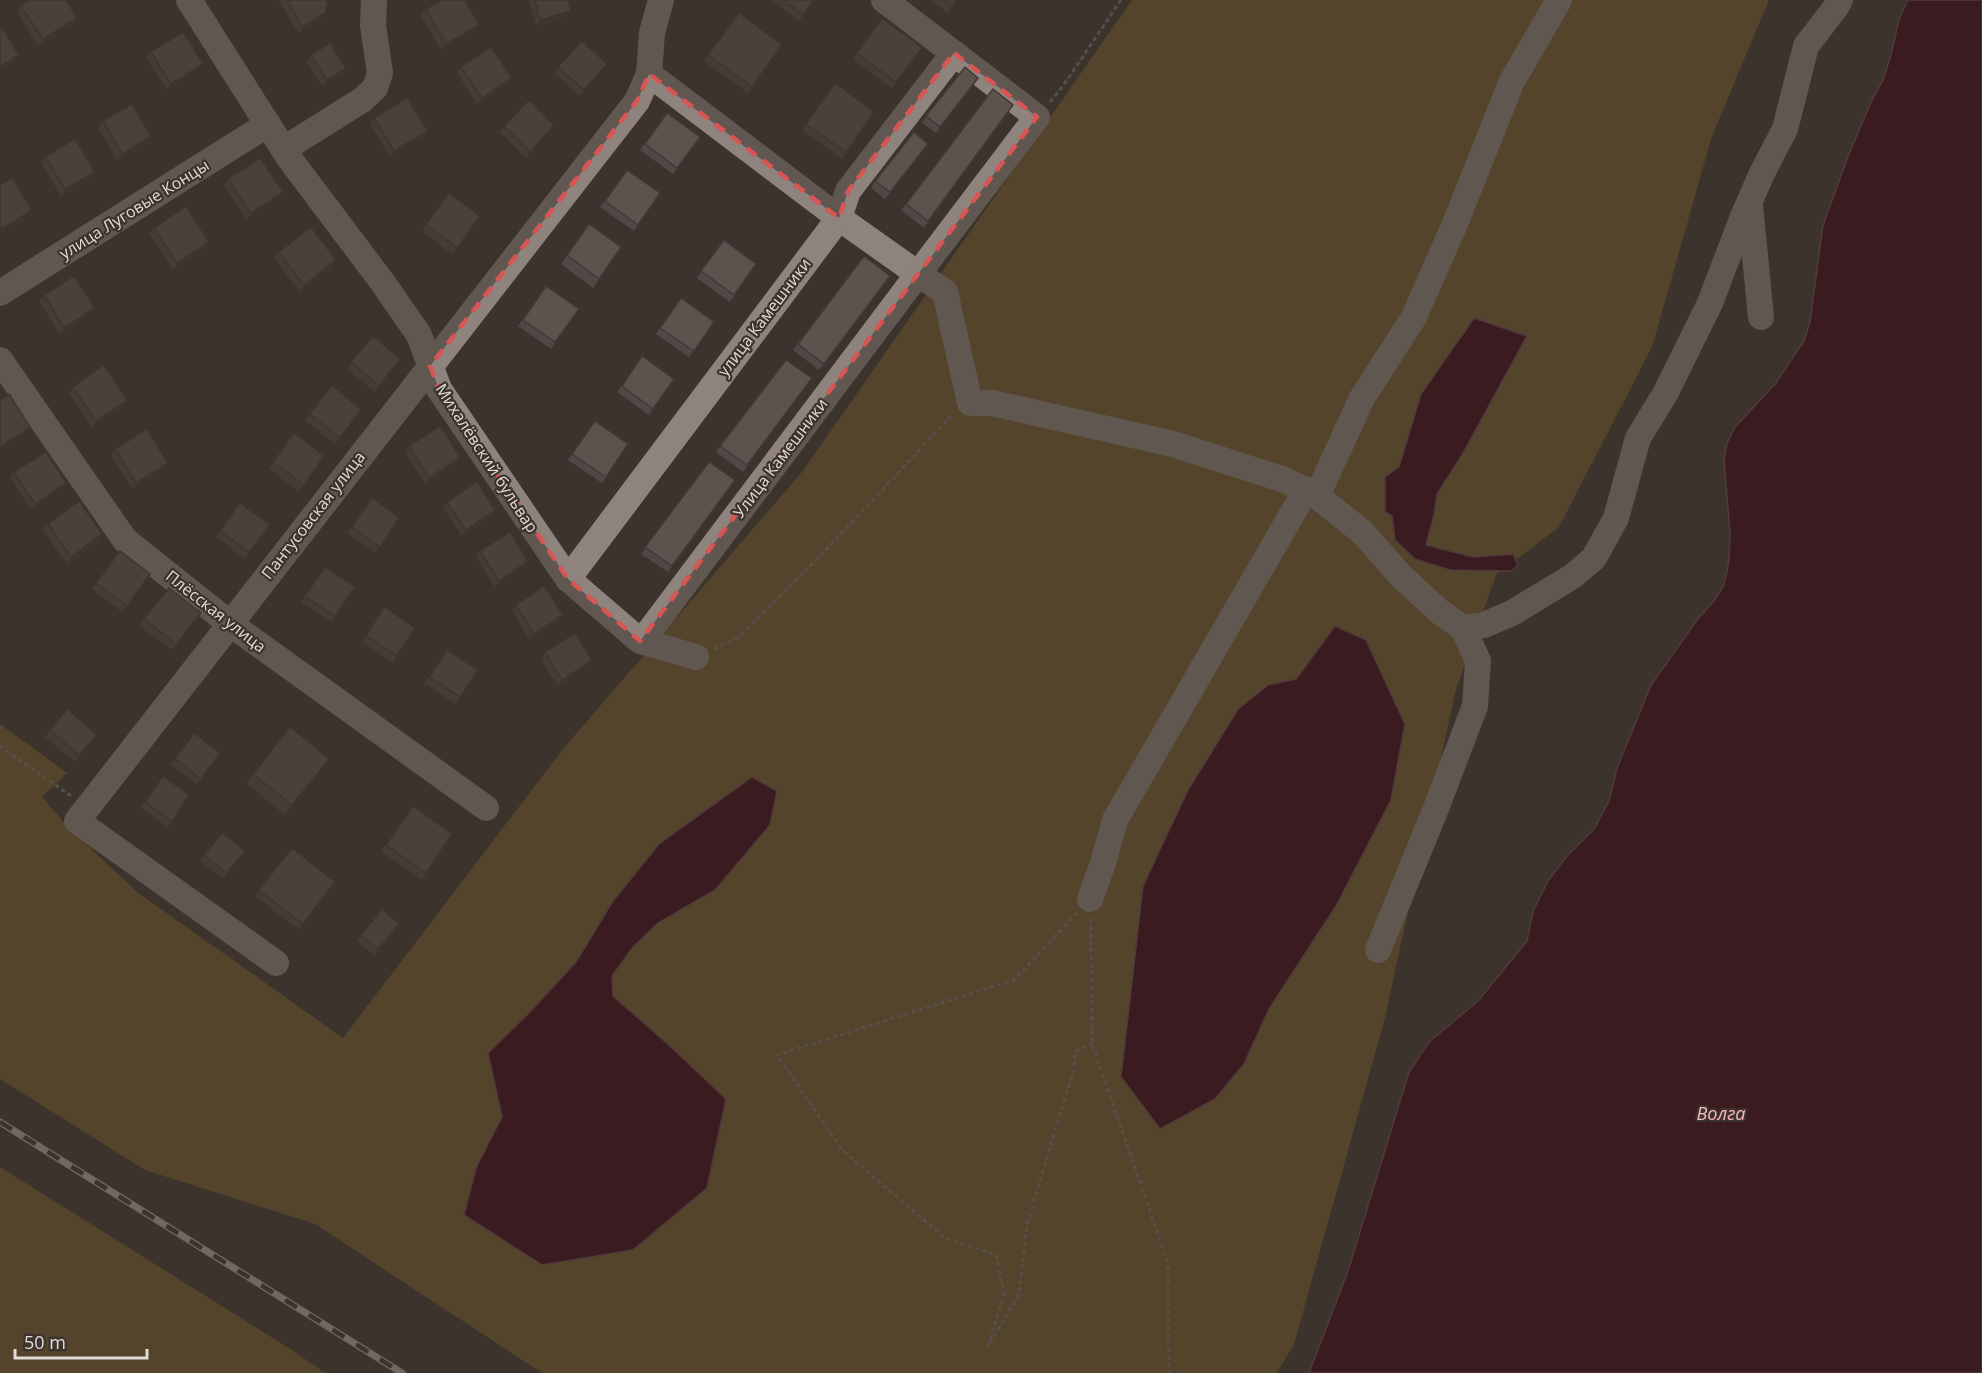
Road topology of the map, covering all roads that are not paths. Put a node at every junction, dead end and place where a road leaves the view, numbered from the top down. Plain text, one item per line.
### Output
1 (189, 0) edge
2 (374, 0) edge
3 (661, 0) edge
4 (884, 0) edge
5 (1559, 0) edge
6 (1840, 0) edge
7 (954, 53) junction
8 (649, 74) junction
9 (268, 124) junction
10 (284, 149) junction
11 (1749, 202) junction
12 (839, 218) junction
13 (918, 274) junction
14 (0, 293) edge
15 (1761, 317) dead end
16 (0, 360) edge
17 (430, 366) junction
18 (1311, 493) junction
19 (568, 579) junction
20 (229, 623) junction
21 (1463, 628) junction
22 (642, 641) junction
23 (696, 657) road end
24 (486, 808) dead end
25 (1090, 899) road end
26 (1377, 950) dead end
27 (276, 963) dead end

1 - 9 street, Михалёвский бульвар
2 - 10 street
3 - 8 street, Пантусовская улица
4 - 7 street
5 - 18 street
6 - 11 street
7 - 12 street, улица Камешники
7 - 13 street, Улица Камешники
8 - 12 street
8 - 17 street, Пантусовская улица
9 - 10 street, Михалёвский бульвар
9 - 14 street, улица Луговые Концы
10 - 17 street, Михалёвский бульвар
11 - 15 street
11 - 21 street
12 - 13 street
12 - 19 street, улица Камешники
13 - 18 street
13 - 22 street, Улица Камешники
16 - 20 street, Плёсская улица
17 - 19 street, Михалёвский бульвар
17 - 20 street, Пантусовская улица
18 - 21 street
18 - 25 street
19 - 22 street, Михалёвский бульвар
20 - 24 street, Плёсская улица
20 - 27 street, Пантусовская улица
21 - 26 street
22 - 23 street, Михалёвский бульвар

